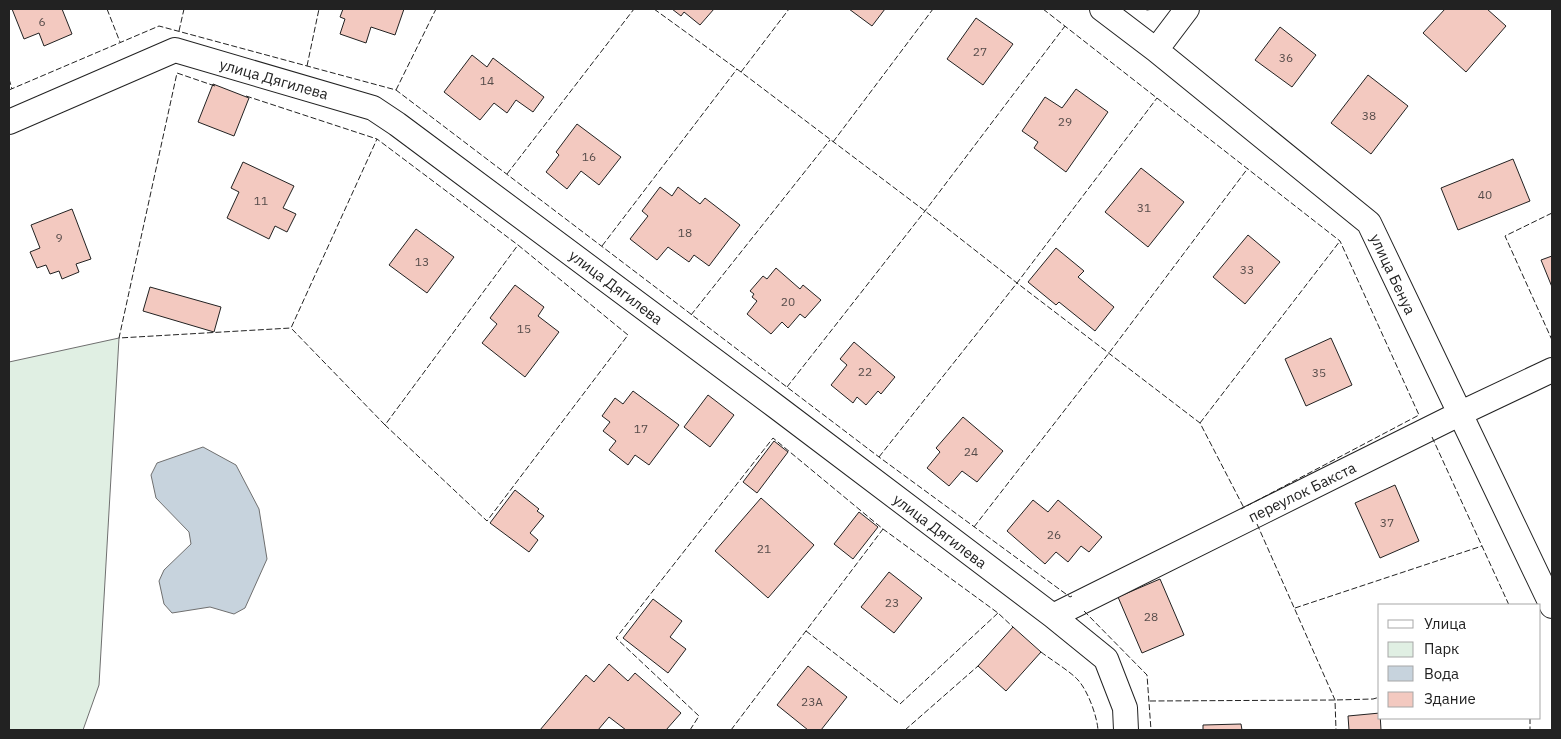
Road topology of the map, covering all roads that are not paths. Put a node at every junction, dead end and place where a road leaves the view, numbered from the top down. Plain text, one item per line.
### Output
1 (1102, 9) edge
2 (1187, 9) edge
3 (1156, 50) junction
4 (9, 122) edge
5 (1552, 370) edge
6 (1459, 414) junction
7 (1552, 606) edge
8 (1053, 616) junction
9 (1126, 730) edge

1 - 3 street, улица Бенуа
2 - 3 street
3 - 6 street, улица Бенуа
4 - 8 street, улица Дягилева
5 - 6 street, переулок Бакста
6 - 7 street, улица Бенуа
6 - 8 street, переулок Бакста
8 - 9 street, улица Дягилева

